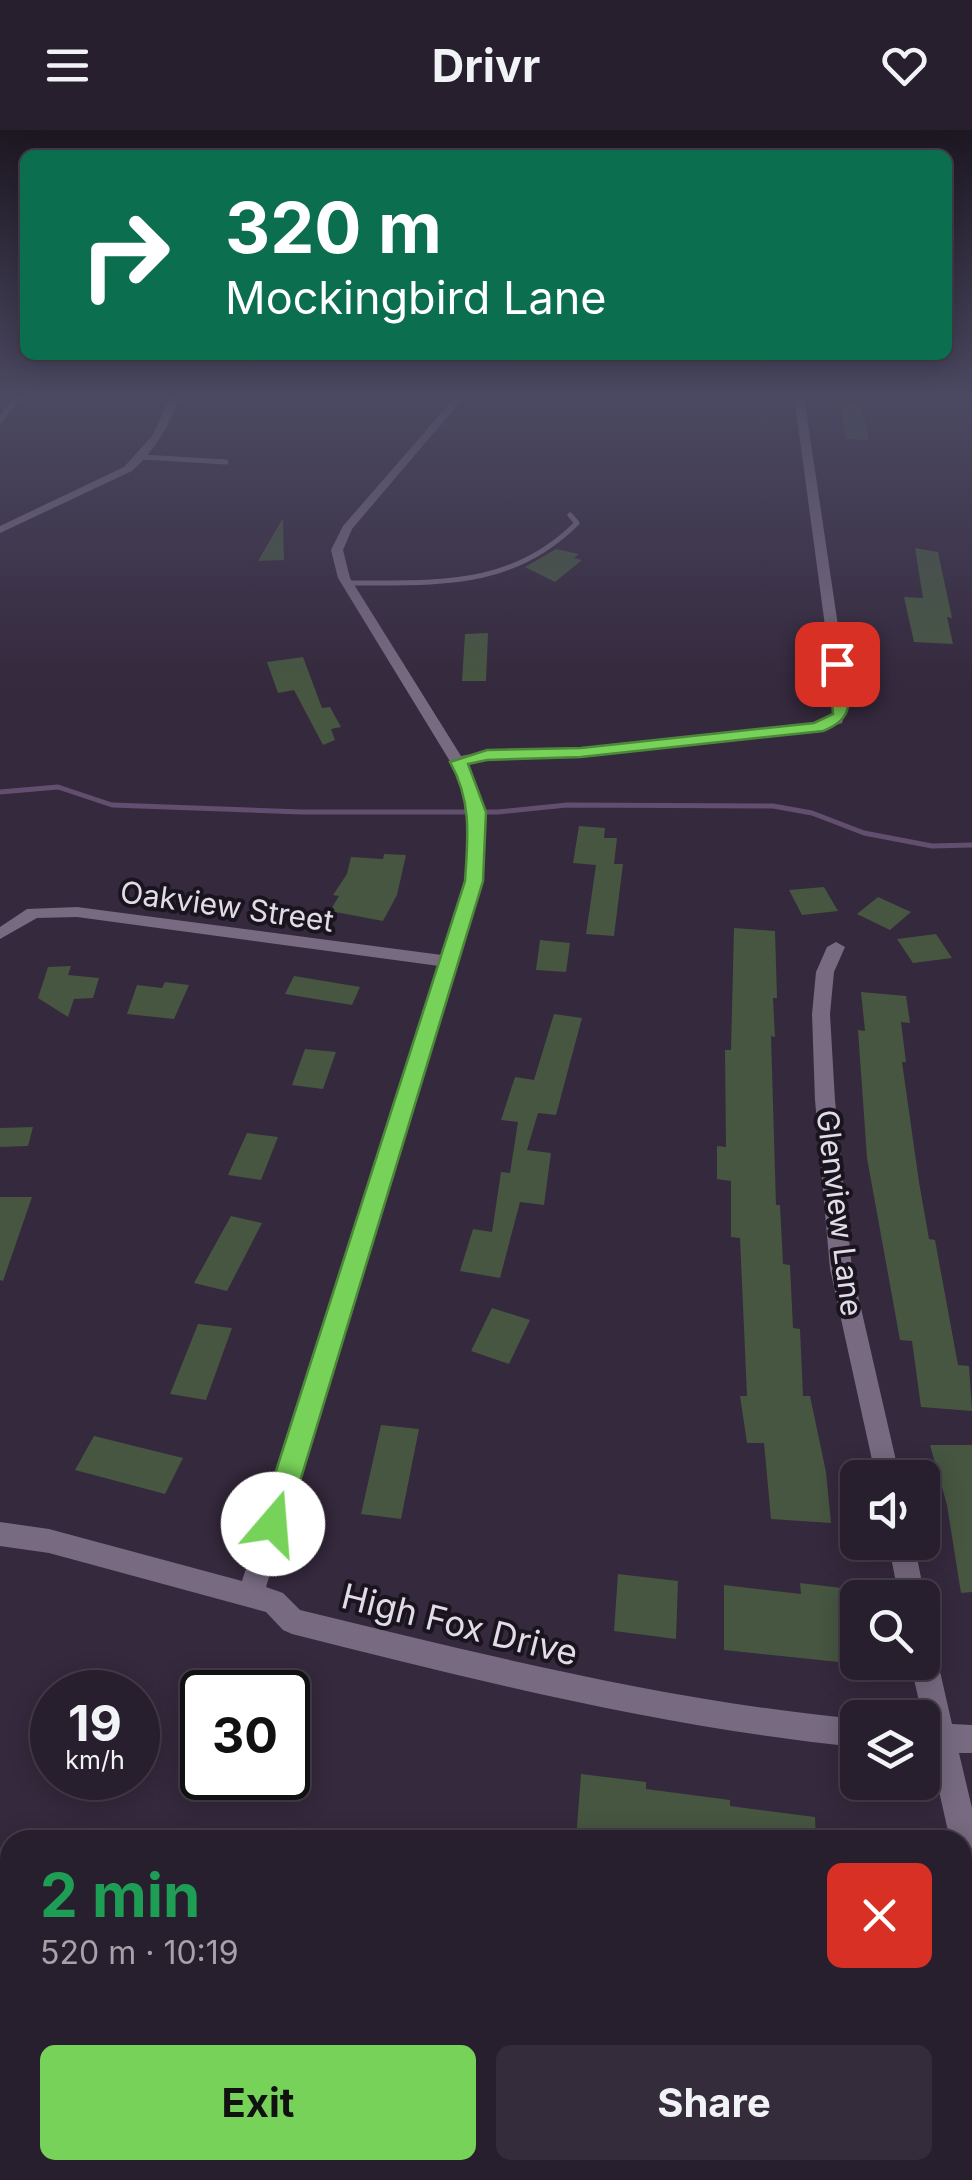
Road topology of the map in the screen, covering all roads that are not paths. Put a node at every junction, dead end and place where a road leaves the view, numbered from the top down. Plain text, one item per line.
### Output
1 (85, 492) edge
2 (378, 492) edge
3 (813, 492) edge
4 (570, 515) dead end
5 (0, 530) edge
6 (347, 582) junction
7 (458, 762) junction
8 (0, 934) edge
9 (836, 947) dead end
10 (452, 962) junction
11 (884, 1460) edge
12 (0, 1534) edge
13 (250, 1595) junction
14 (840, 1732) edge
15 (940, 1738) edge
16 (972, 1739) edge
17 (940, 1767) edge
18 (959, 1830) edge

1 - 5 street
2 - 6 street
3 - 7 street
4 - 6 lane
6 - 7 street
7 - 10 street
8 - 10 street, Oakview Street
9 - 11 street, Glenview Lane
10 - 13 street
12 - 13 street, High Fox Drive
13 - 14 street, High Fox Drive
15 - 16 street
17 - 18 street

